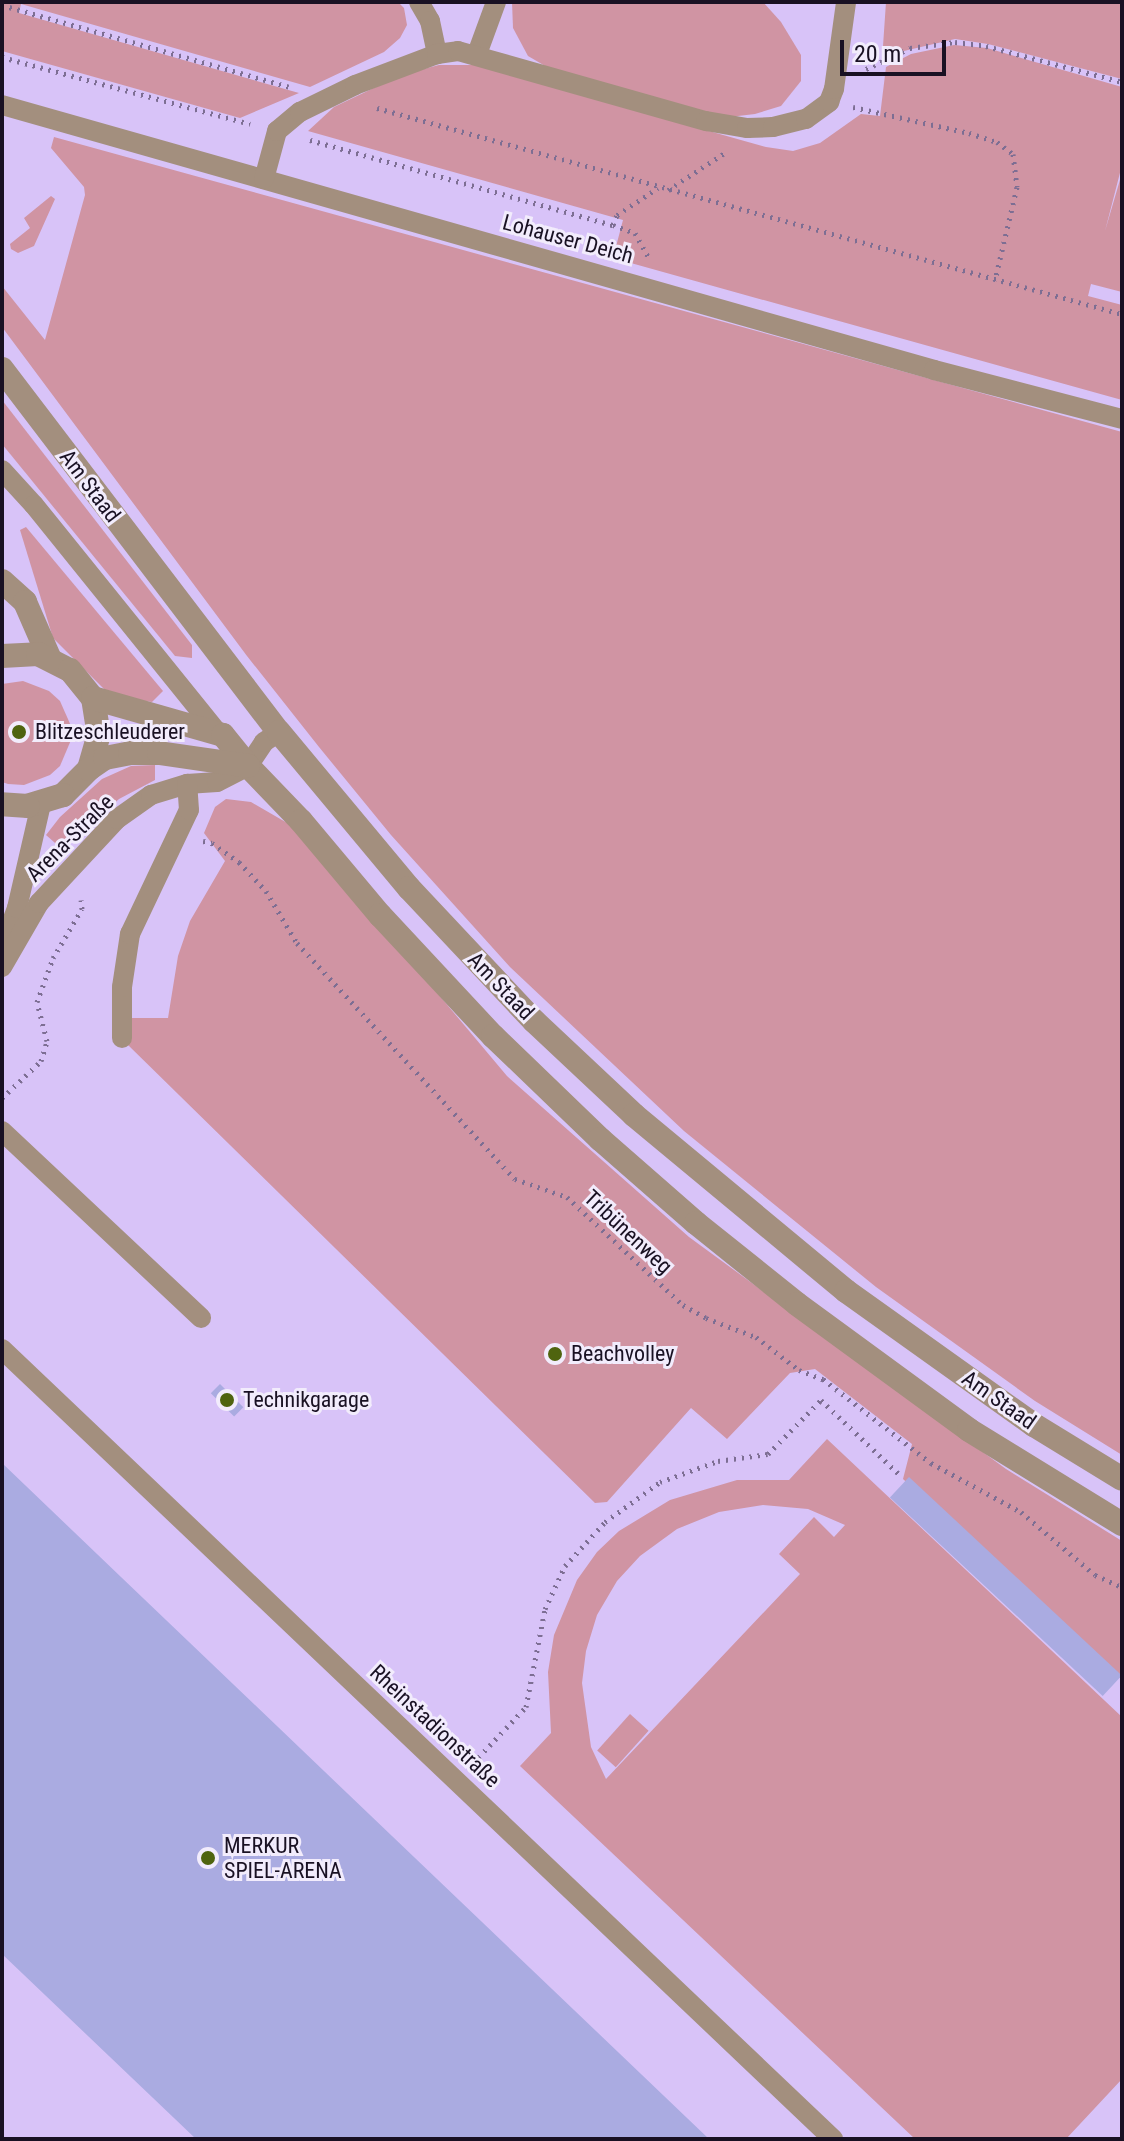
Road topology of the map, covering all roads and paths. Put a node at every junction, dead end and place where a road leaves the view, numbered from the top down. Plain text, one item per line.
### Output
1 (419, 2) edge
2 (496, 2) edge
3 (846, 2) edge
4 (2, 5) edge
5 (437, 54) junction
6 (477, 54) junction
7 (2, 57) edge
8 (1122, 82) edge
9 (334, 95) junction
10 (832, 96) junction
11 (2, 105) edge
12 (763, 127) junction
13 (277, 131) junction
14 (264, 179) junction
15 (658, 188) junction
16 (667, 191) junction
17 (613, 225) junction
18 (995, 280) junction
19 (657, 288) junction
20 (1122, 314) edge
21 (2, 369) edge
22 (1122, 419) edge
23 (2, 470) edge
24 (2, 581) edge
25 (2, 656) edge
26 (49, 657) junction
27 (93, 698) junction
28 (217, 732) junction
29 (279, 732) junction
30 (248, 766) junction
31 (89, 769) junction
32 (187, 784) junction
33 (2, 804) edge
34 (41, 804) junction
35 (175, 837) junction
36 (81, 897) dead end
37 (2, 948) edge
38 (2, 967) edge
39 (122, 1038) dead end
40 (2, 1098) edge
41 (2, 1131) edge
42 (201, 1318) dead end
43 (2, 1349) edge
44 (899, 1474) dead end
45 (1122, 1479) edge
46 (1122, 1524) edge
47 (1122, 1587) edge
48 (458, 1780) junction
49 (833, 2139) edge

1 - 5 lane
2 - 6 lane
3 - 10 lane
4 - 9 path
5 - 6 lane
5 - 9 lane
6 - 12 lane
7 - 13 path
8 - 10 path
9 - 13 lane
9 - 15 path
10 - 12 lane
10 - 18 path
11 - 14 lane, Lohauser Deich
12 - 16 path
13 - 14 lane
13 - 17 path
14 - 19 lane, Lohauser Deich
15 - 16 path
15 - 17 path
16 - 18 path
17 - 19 path
18 - 20 path
19 - 22 lane, Lohauser Deich
21 - 29 street, Am Staad
23 - 28 lane
24 - 26 street
25 - 26 street
26 - 27 street
27 - 28 street
27 - 31 street
28 - 30 street, Am Staad
29 - 30 lane
29 - 45 street, Am Staad
30 - 31 street
30 - 32 lane, Arena-Straße
30 - 46 street, Am Staad
31 - 34 street
32 - 35 lane
32 - 38 lane, Arena-Straße
33 - 34 street
34 - 37 lane, Arena-Straße
35 - 39 lane
35 - 47 path, Tribünenweg
36 - 40 path
41 - 42 lane
43 - 48 lane, Rheinstadionstraße
44 - 48 path
48 - 49 lane, Rheinstadionstraße

